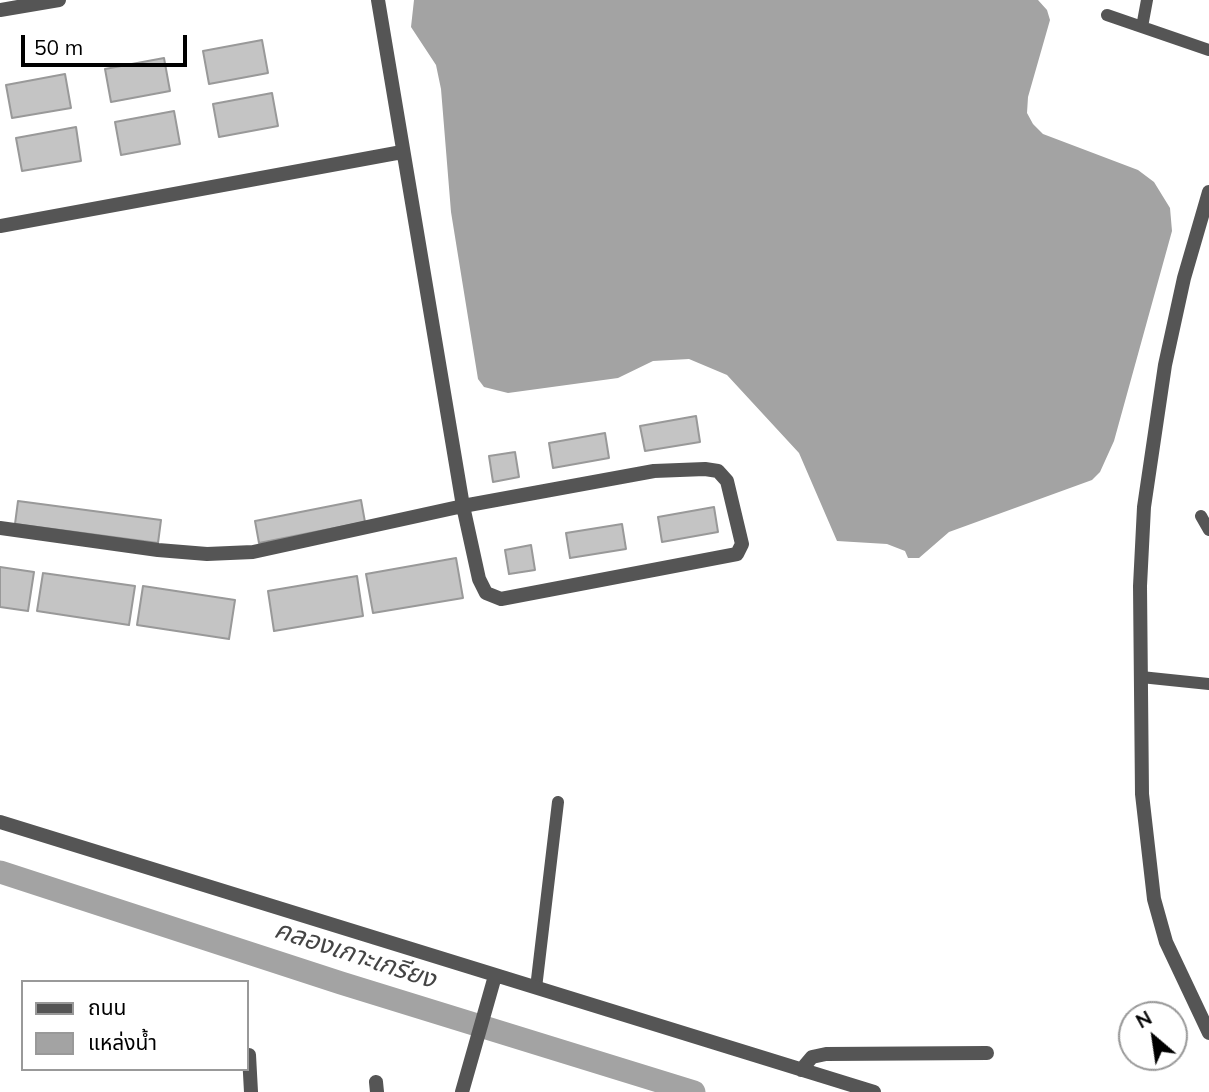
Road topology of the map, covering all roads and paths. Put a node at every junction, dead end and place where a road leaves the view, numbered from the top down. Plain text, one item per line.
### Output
1 (59, 0) edge
2 (378, 0) edge
3 (1147, 0) edge
4 (0, 10) edge
5 (1107, 15) dead end
6 (1142, 27) junction
7 (1209, 50) edge
8 (402, 152) junction
9 (1209, 192) edge
10 (0, 226) edge
11 (463, 506) junction
12 (1201, 516) dead end
13 (0, 528) edge
14 (1209, 530) edge
15 (1141, 677) junction
16 (1209, 684) edge
17 (558, 802) dead end
18 (0, 822) edge
19 (495, 976) junction
20 (536, 988) junction
21 (1209, 1033) edge
22 (987, 1053) dead end
23 (250, 1055) dead end
24 (801, 1070) junction
25 (251, 1092) edge
26 (463, 1092) edge
27 (874, 1092) edge

1 - 4 street
2 - 8 street
3 - 6 lane
5 - 6 lane
6 - 7 lane
8 - 10 street
8 - 11 street
9 - 15 street
11 - 11 street
11 - 13 street
12 - 14 lane
15 - 16 lane
15 - 21 street
17 - 20 lane
18 - 19 street
19 - 20 street
19 - 26 street
20 - 24 street
22 - 24 street
23 - 25 street
24 - 27 street

